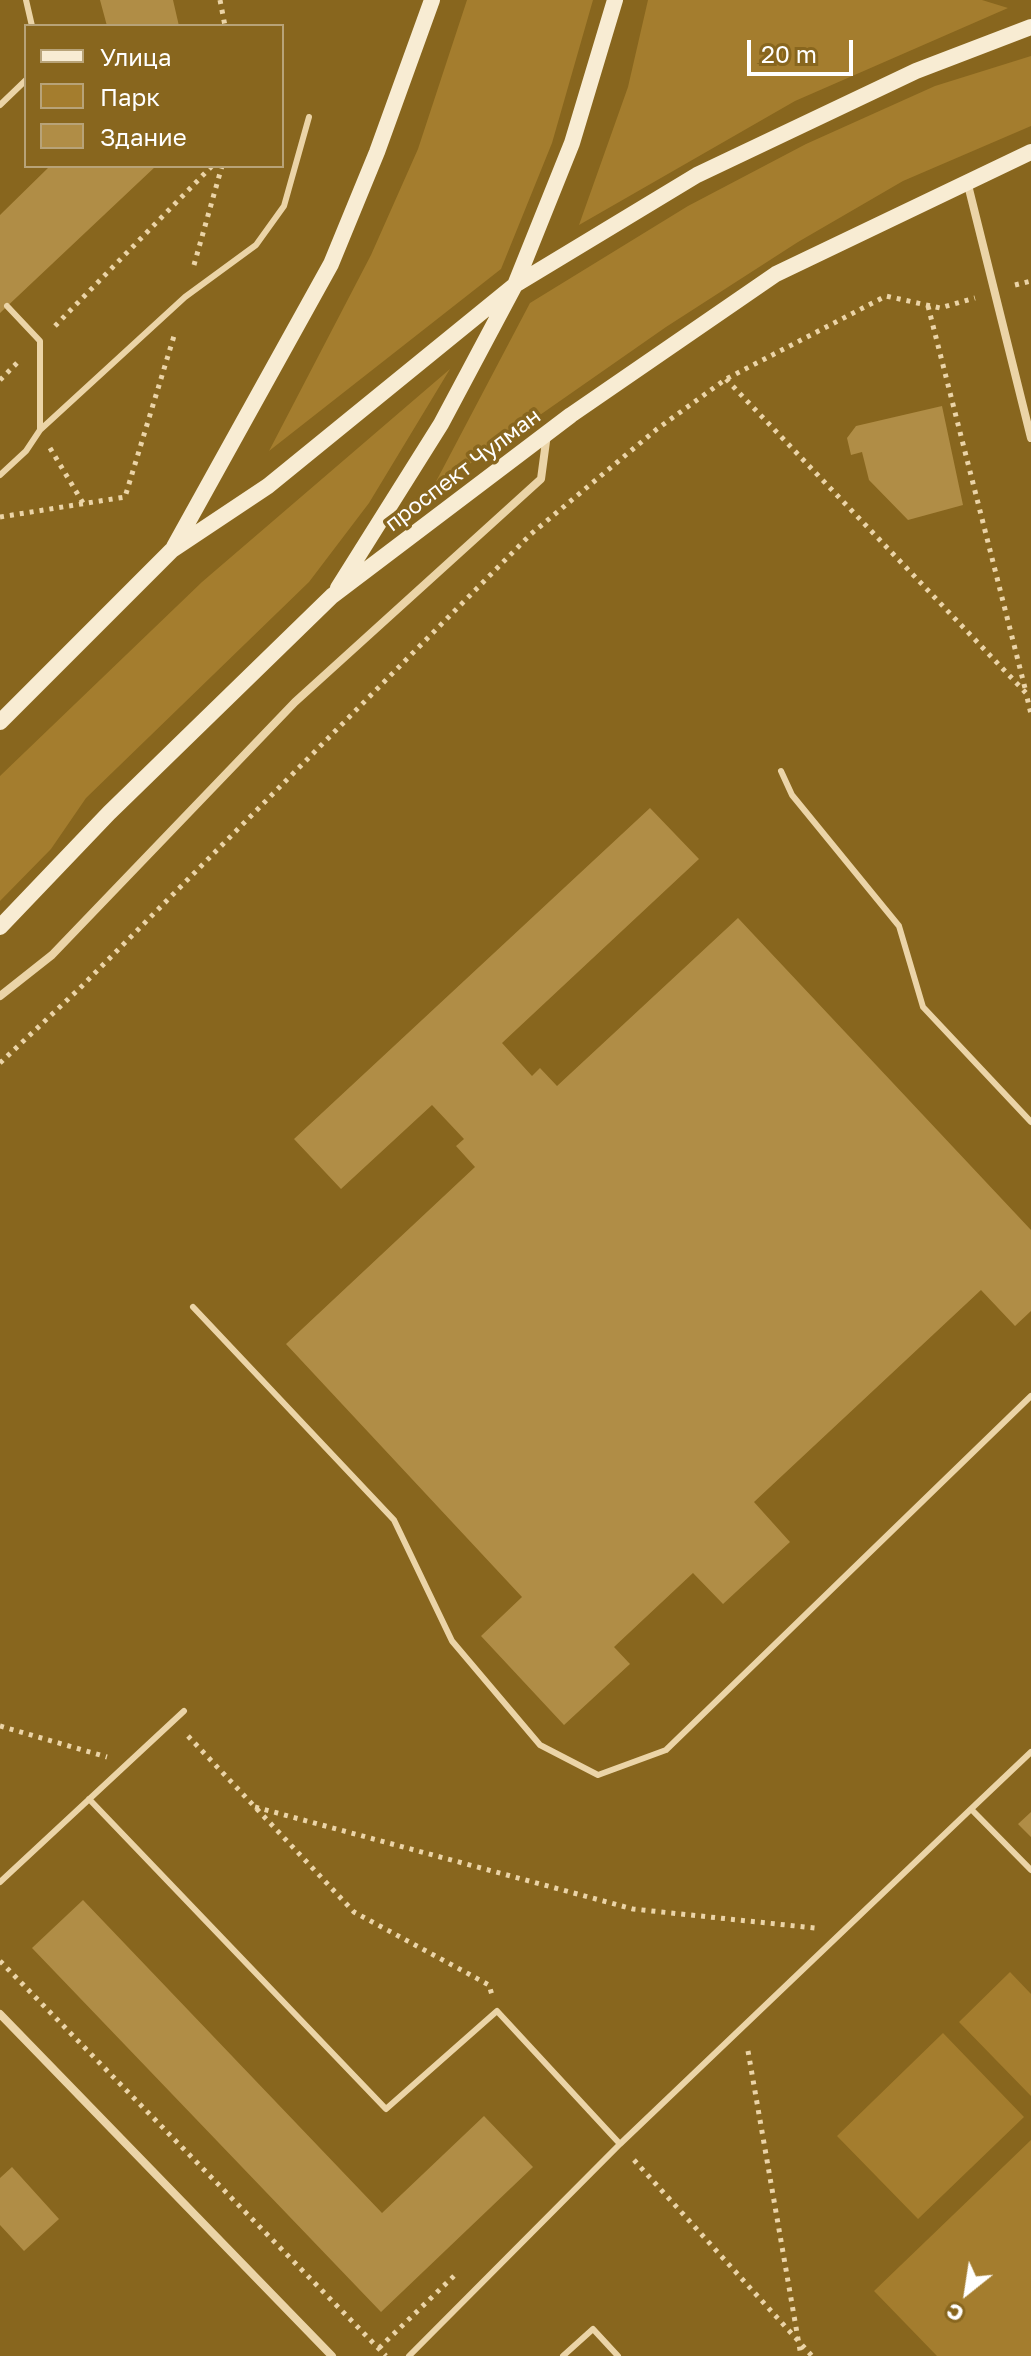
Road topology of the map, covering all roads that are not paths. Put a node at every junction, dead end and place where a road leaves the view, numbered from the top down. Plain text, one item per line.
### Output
1 (26, 0) edge
2 (432, 0) edge
3 (615, 0) edge
4 (32, 24) edge
5 (1031, 27) edge
6 (24, 82) edge
7 (0, 105) edge
8 (309, 117) dead end
9 (1031, 152) edge
10 (967, 180) junction
11 (515, 285) junction
12 (7, 306) dead end
13 (40, 430) junction
14 (547, 434) junction
15 (1031, 438) edge
16 (0, 475) edge
17 (172, 550) junction
18 (332, 596) junction
19 (0, 722) edge
20 (781, 771) dead end
21 (0, 927) edge
22 (0, 996) edge
23 (1031, 1122) edge
24 (193, 1307) dead end
25 (1031, 1396) edge
26 (184, 1711) dead end
27 (1031, 1752) edge
28 (89, 1799) junction
29 (971, 1809) junction
30 (1031, 1870) edge
31 (0, 1882) edge
32 (0, 2014) edge
33 (620, 2144) junction
34 (332, 2356) edge
35 (409, 2356) edge
36 (563, 2356) edge
37 (618, 2356) edge

1 - 4 lane
2 - 17 main road
3 - 11 main road
5 - 11 main road
6 - 7 lane
8 - 13 lane
9 - 10 main road, проспект Чулман
10 - 14 main road, проспект Чулман
10 - 15 street
11 - 17 main road
11 - 18 main road
12 - 13 lane
13 - 16 lane
14 - 18 main road, проспект Чулман
14 - 22 street
17 - 19 main road
18 - 21 main road, проспект Чулман
20 - 23 lane
24 - 25 lane
26 - 28 lane
27 - 29 lane
28 - 31 lane
28 - 33 lane
29 - 30 lane
29 - 33 lane
32 - 34 street
33 - 35 lane
36 - 37 lane

